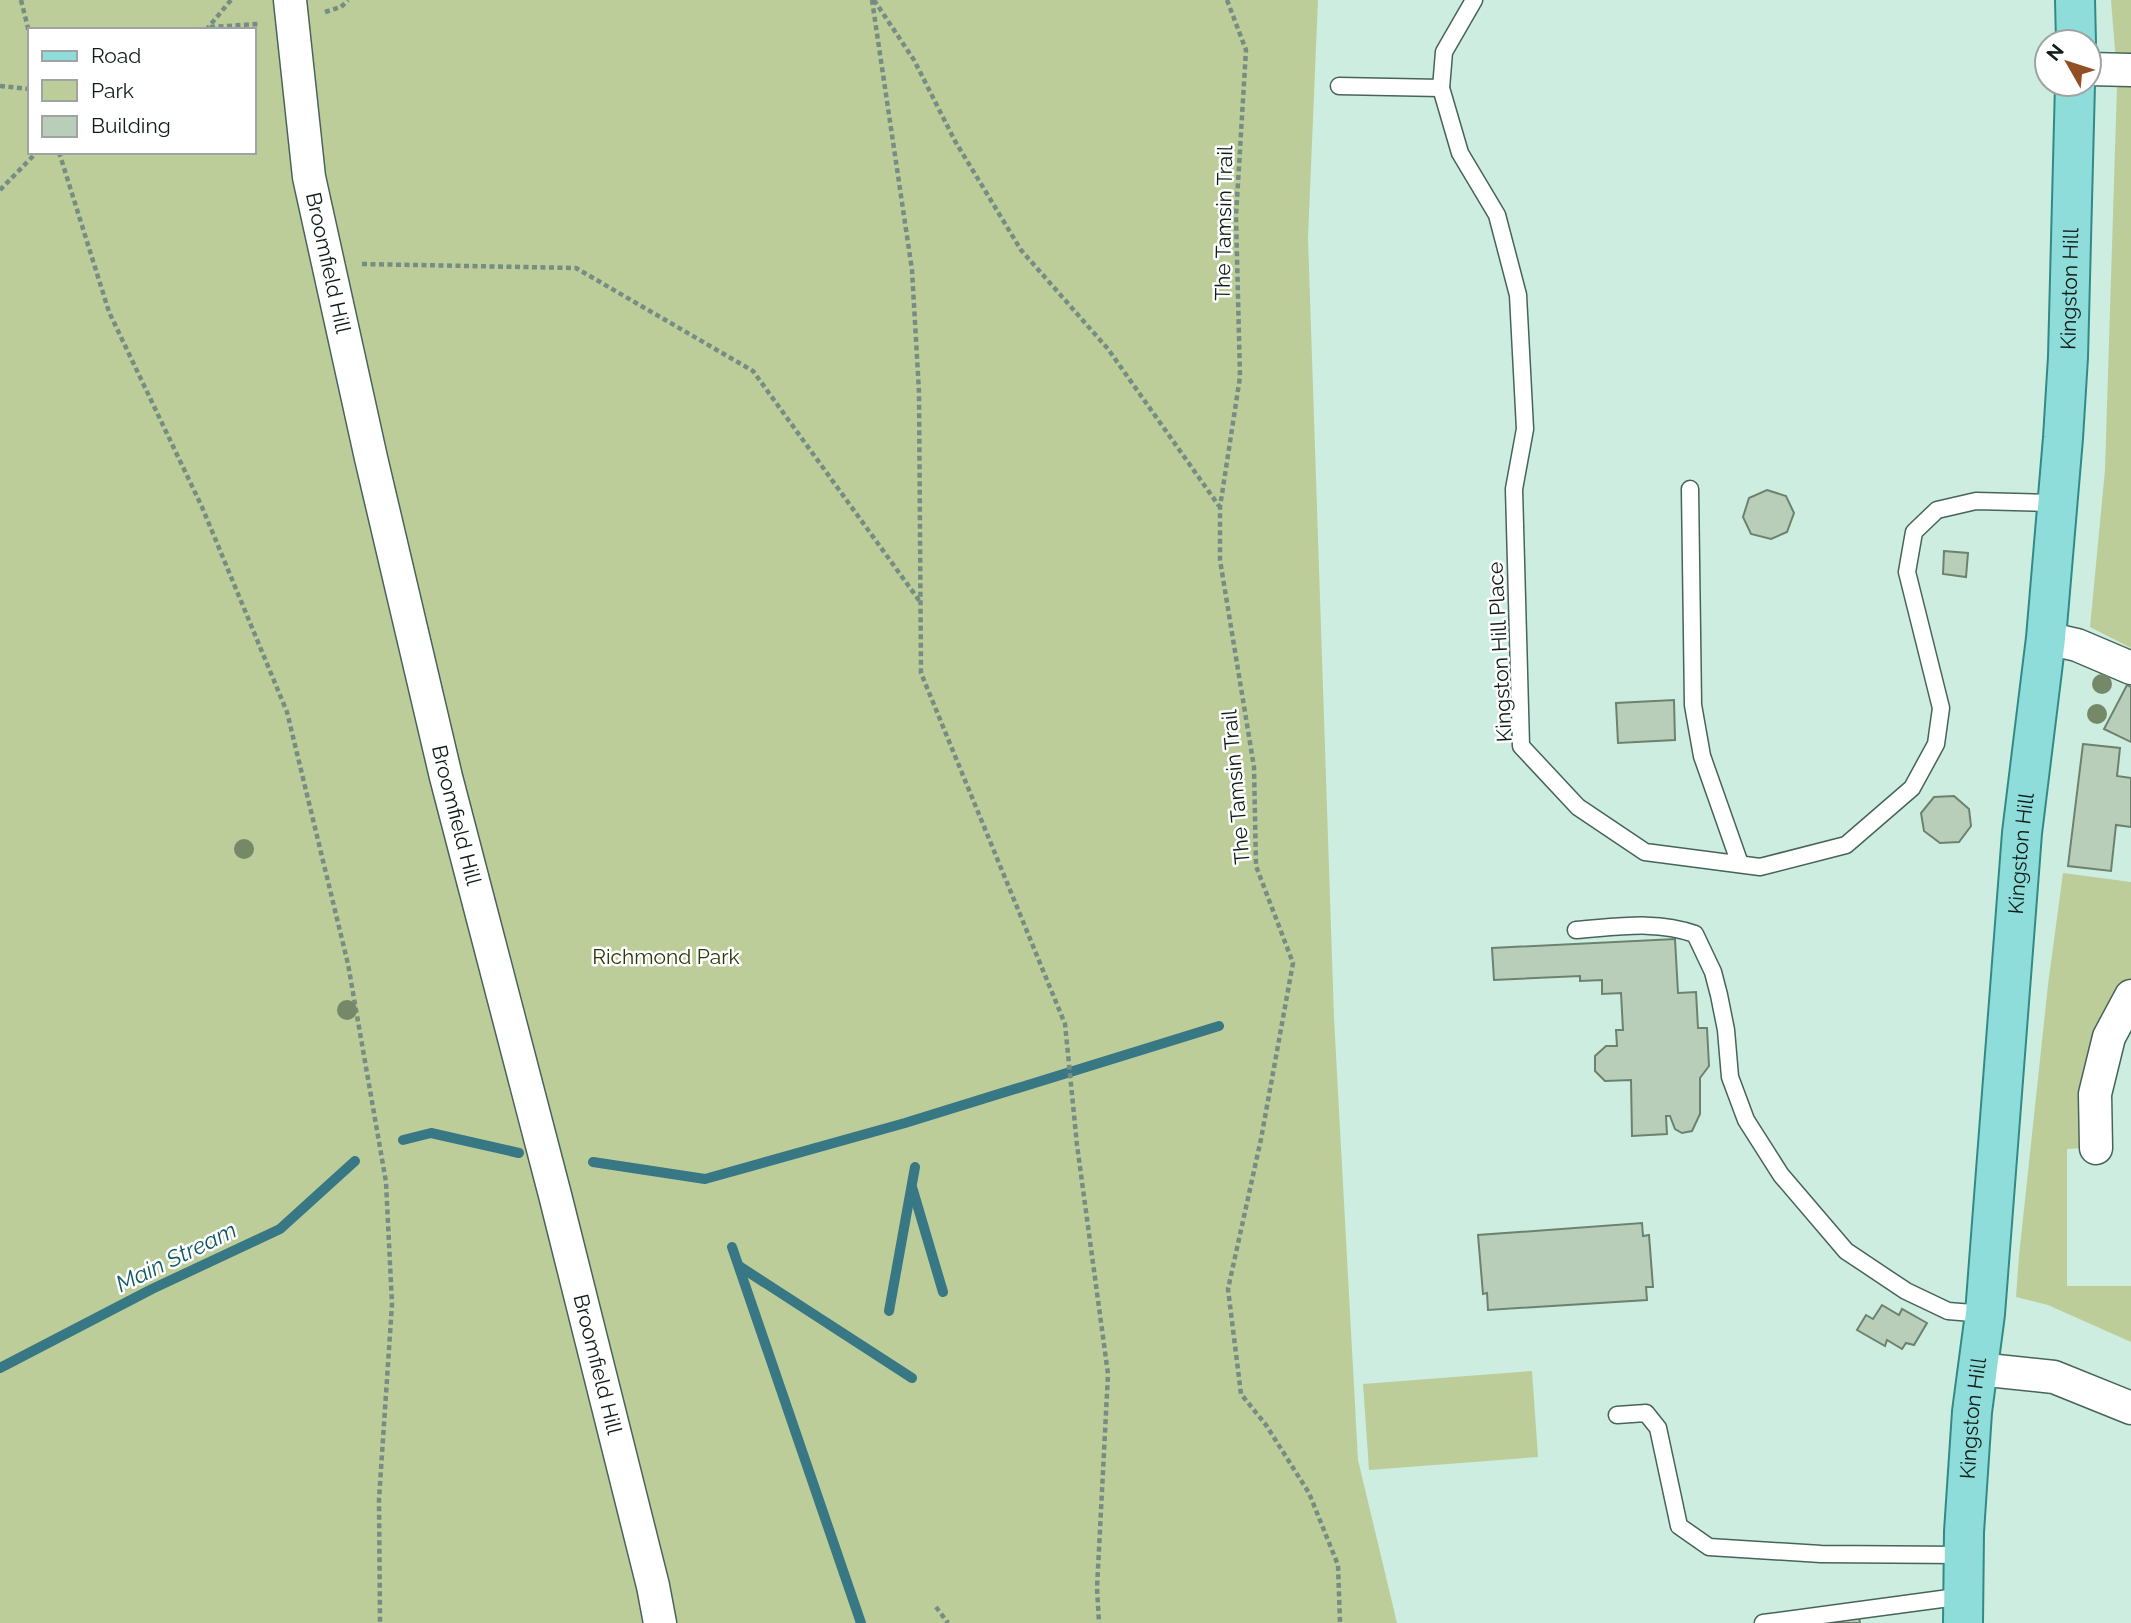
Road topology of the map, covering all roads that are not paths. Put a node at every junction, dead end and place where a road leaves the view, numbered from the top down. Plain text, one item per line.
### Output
1 (290, 0) edge
2 (1474, 0) edge
3 (2075, 0) edge
4 (2076, 28) edge
5 (2103, 69) edge
6 (2131, 70) edge
7 (1339, 86) dead end
8 (1441, 88) junction
9 (2076, 98) edge
10 (1690, 489) dead end
11 (2057, 503) junction
12 (2046, 638) junction
13 (2131, 668) edge
14 (1740, 864) junction
15 (1576, 930) dead end
16 (2131, 996) edge
17 (2096, 1148) dead end
18 (1985, 1314) junction
19 (1978, 1369) junction
20 (2131, 1408) edge
21 (1617, 1415) dead end
22 (1964, 1555) junction
23 (1964, 1609) edge
24 (660, 1623) edge
25 (1763, 1623) edge

1 - 24 street, Broomfield Hill
2 - 8 lane, Kingston Hill Place
3 - 4 main road
5 - 6 street
7 - 8 lane
8 - 14 lane, Kingston Hill Place
9 - 11 main road, Kingston Hill
10 - 14 lane
11 - 12 main road, Kingston Hill
11 - 14 lane, Kingston Hill Place
12 - 13 street
12 - 18 main road, Kingston Hill
15 - 18 lane
16 - 17 street
18 - 19 main road, Kingston Hill
19 - 20 street
19 - 22 main road, Kingston Hill
21 - 22 lane
22 - 23 main road, Kingston Hill
23 - 25 lane

